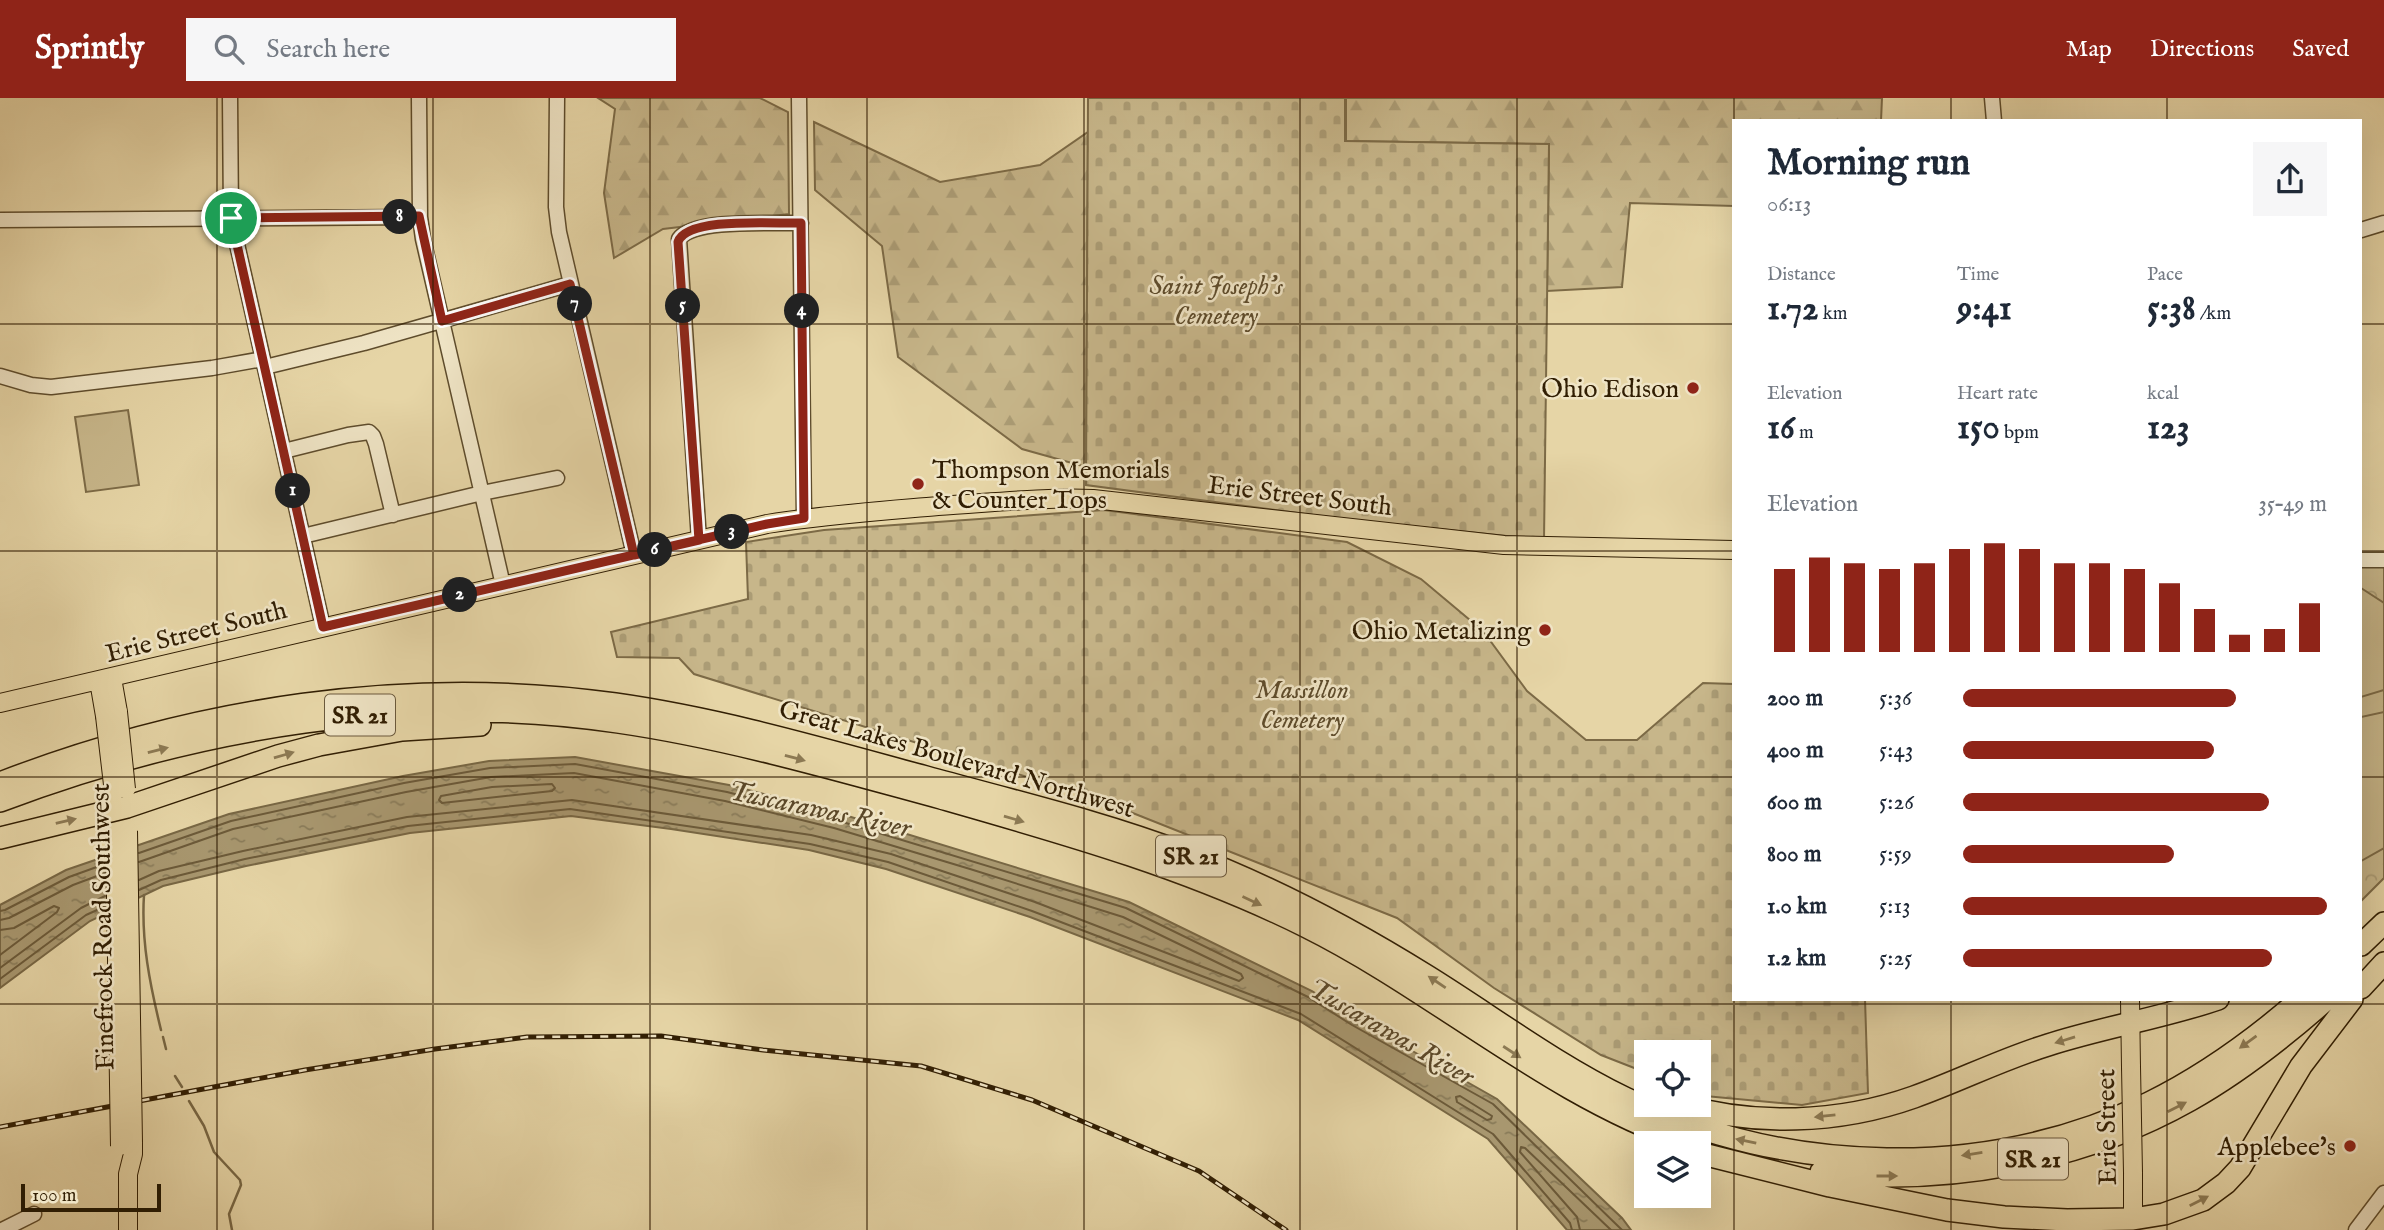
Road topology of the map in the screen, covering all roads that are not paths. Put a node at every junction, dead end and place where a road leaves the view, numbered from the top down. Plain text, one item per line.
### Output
1 (230, 98) edge
2 (419, 98) edge
3 (557, 98) edge
4 (799, 98) edge
5 (1992, 98) edge
6 (1994, 119) edge
7 (419, 216) junction
8 (231, 218) junction
9 (0, 220) edge
10 (801, 223) junction
11 (2384, 223) edge
12 (2362, 230) edge
13 (570, 284) junction
14 (442, 321) junction
15 (264, 363) junction
16 (0, 376) edge
17 (284, 451) junction
18 (557, 478) dead end
19 (482, 493) junction
20 (393, 515) junction
21 (804, 518) junction
22 (303, 536) junction
23 (699, 540) junction
24 (1732, 550) edge
25 (634, 555) junction
26 (2362, 560) edge
27 (2384, 560) edge
28 (503, 585) junction
29 (323, 627) junction
30 (106, 680) junction
31 (0, 704) edge
32 (728, 742) junction
33 (0, 783) edge
34 (120, 800) junction
35 (0, 801) edge
36 (0, 838) edge
37 (2384, 910) edge
38 (2384, 923) edge
39 (2362, 926) edge
40 (2362, 944) edge
41 (2384, 946) edge
42 (2384, 963) edge
43 (2362, 967) edge
44 (2362, 987) edge
45 (1465, 1001) junction
46 (2130, 1001) edge
47 (2211, 1001) edge
48 (2298, 1001) edge
49 (2325, 1001) edge
50 (2350, 1001) edge
51 (2131, 1023) junction
52 (1544, 1072) junction
53 (1634, 1087) edge
54 (1711, 1112) edge
55 (1640, 1131) edge
56 (1659, 1131) edge
57 (1711, 1150) edge
58 (1711, 1156) edge
59 (2384, 1193) edge
60 (34, 1214) dead end
61 (2133, 1224) edge
62 (2, 1230) edge
63 (128, 1230) edge
64 (2356, 1230) edge

1 - 8 street
2 - 7 street
3 - 13 street
4 - 10 street
5 - 6 street
7 - 8 street
7 - 14 street
8 - 9 street
8 - 15 street
10 - 21 street
10 - 23 street
11 - 12 street
13 - 14 street
13 - 25 street
14 - 15 street
14 - 19 street
15 - 16 street
15 - 17 street
17 - 20 street
17 - 22 street
18 - 19 street
19 - 20 street
19 - 28 street
20 - 22 street
21 - 23 main road, Erie Street South
21 - 24 main road, Erie Street South
22 - 29 street
23 - 25 main road, Erie Street South
25 - 28 main road, Erie Street South
26 - 27 street
28 - 29 main road, Erie Street South
29 - 30 main road, Erie Street South
30 - 31 main road, Erie Street South
30 - 34 main road, Finefrock Road Southwest, bridge
34 -> 32 highway
35 -> 32 highway, Great Lakes Boulevard Northwest / SR 21
32 -> 52 highway, Great Lakes Boulevard Northwest / SR 21
45 -> 33 highway, Great Lakes Boulevard Northwest / SR 21
36 -> 34 highway
34 - 63 main road, Finefrock Road Southwest, bridge
37 - 39 highway
38 - 40 highway
41 - 43 highway
42 - 44 highway
48 -> 45 highway, Great Lakes Boulevard Northwest / SR 21
45 - 53 highway
46 - 51 main road
47 - 51 highway
57 -> 49 highway, SR 21
61 -> 50 highway
51 -> 54 highway
51 - 61 main road, Erie Street, bridge
52 - 55 highway
52 - 56 highway, Great Lakes Boulevard Northwest / SR 21
58 - 61 highway
59 - 64 street
60 - 62 street

